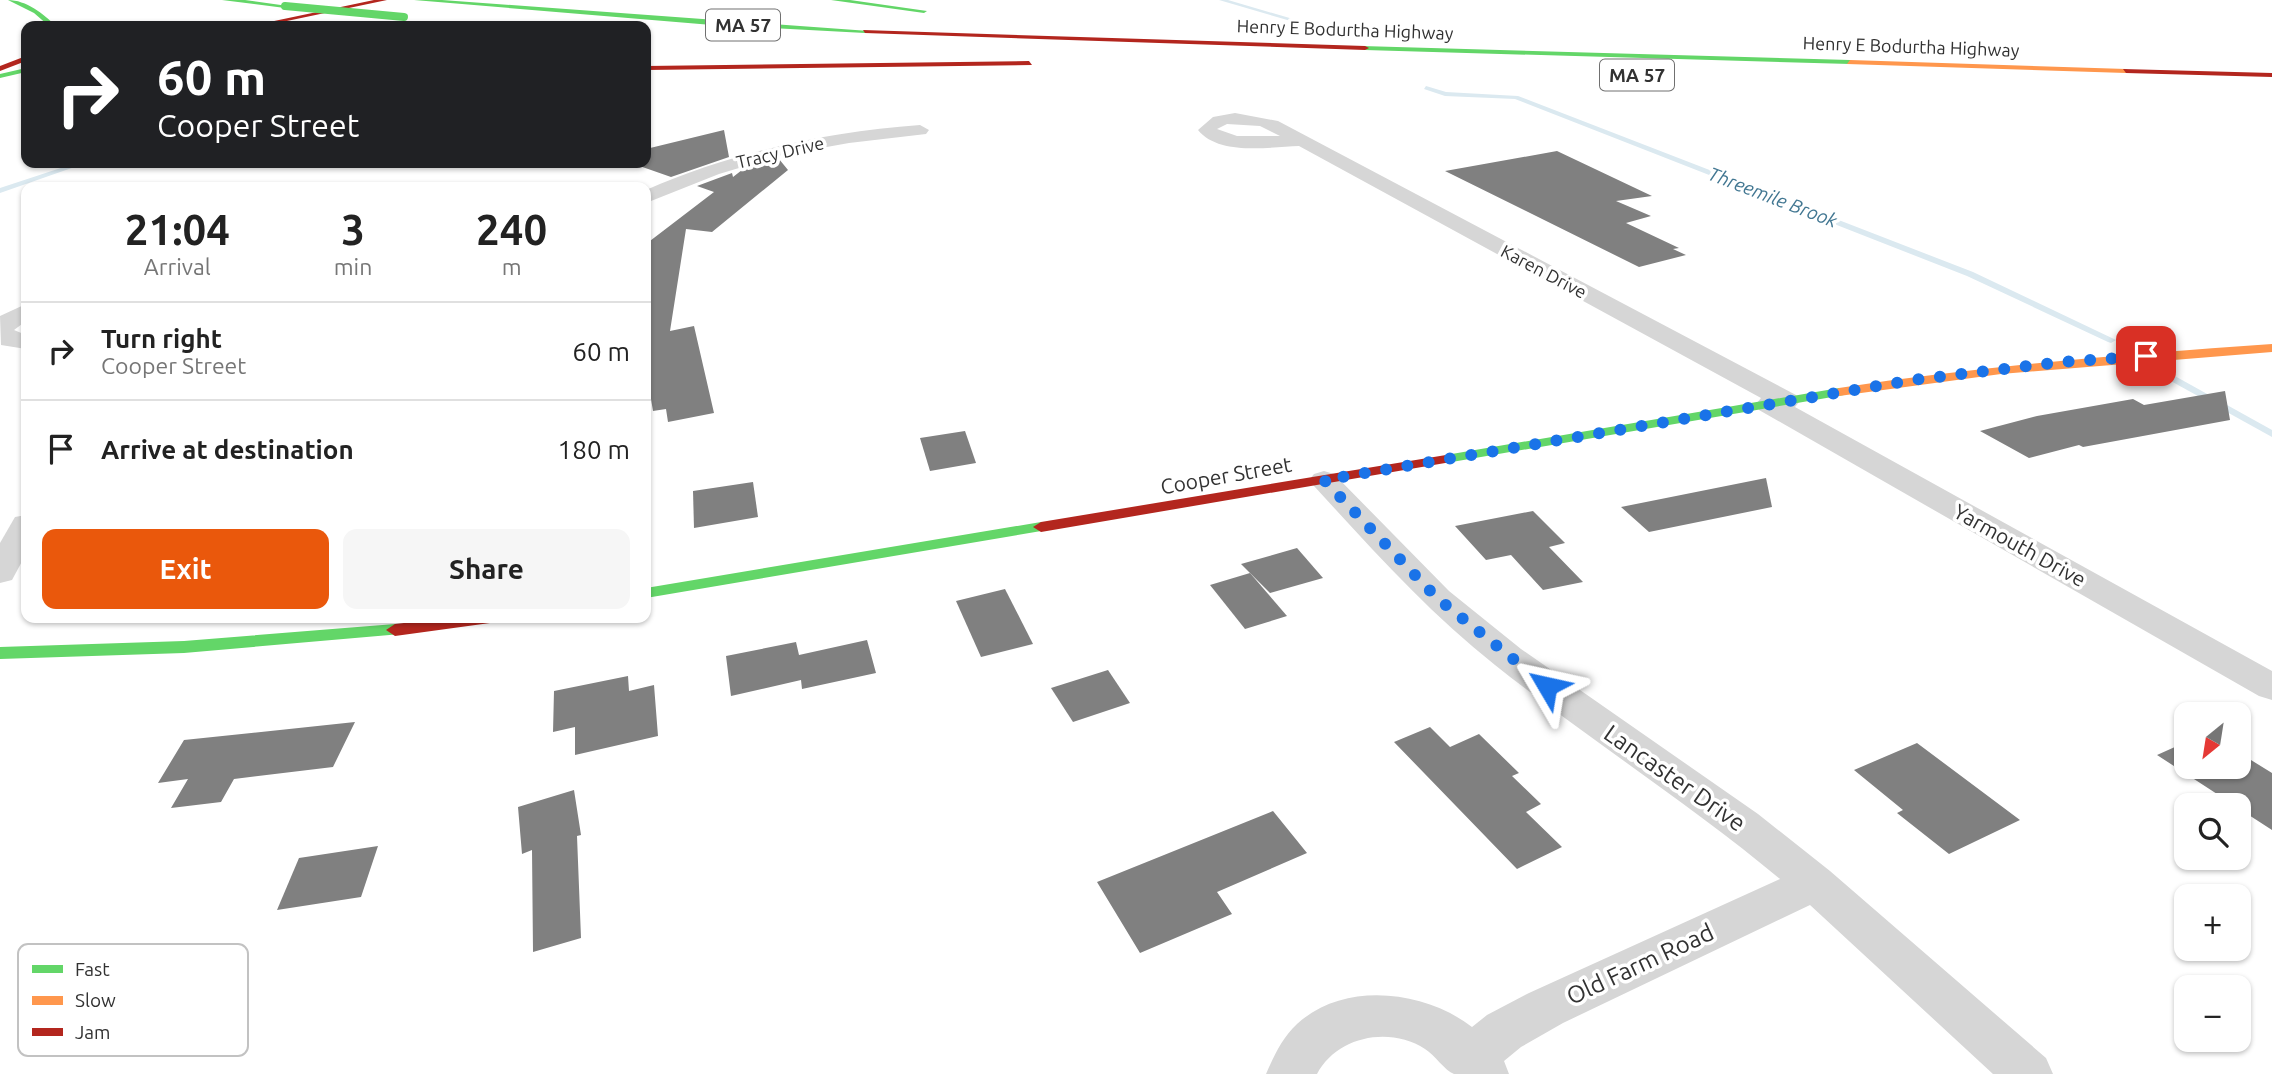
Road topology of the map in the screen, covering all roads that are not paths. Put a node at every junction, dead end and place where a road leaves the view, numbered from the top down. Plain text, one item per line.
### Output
1 (11, 0) edge
2 (225, 0) edge
3 (384, 0) edge
4 (416, 0) edge
5 (834, 0) edge
6 (937, 13) dead end
7 (410, 17) dead end
8 (992, 19) dead end
9 (47, 21) edge
10 (279, 21) edge
11 (312, 21) edge
12 (855, 49) dead end
13 (1719, 59) junction
14 (21, 60) edge
15 (651, 68) edge
16 (0, 69) edge
17 (21, 71) edge
18 (2272, 75) edge
19 (0, 76) edge
20 (21, 82) edge
21 (0, 85) edge
22 (920, 130) dead end
23 (1302, 141) dead end
24 (651, 195) edge
25 (21, 314) edge
26 (21, 341) edge
27 (2272, 348) edge
28 (1778, 402) junction
29 (1324, 480) junction
30 (21, 533) edge
31 (0, 573) edge
32 (651, 592) edge
33 (448, 623) edge
34 (0, 653) edge
35 (2272, 687) edge
36 (1815, 883) junction
37 (1478, 1066) edge
38 (1291, 1074) edge
39 (2028, 1074) edge

1 - 9 main road
2 - 7 main road, bridge
3 - 10 main road
4 - 11 main road, Henry E Bodurtha Highway
4 - 13 main road, Henry E Bodurtha Highway / MA 57
5 - 6 main road
8 - 13 main road
12 - 15 main road
13 - 18 main road, Henry E Bodurtha Highway / MA 57
14 - 16 main road
17 - 19 main road
20 - 21 main road
22 - 24 street, Tracy Drive
23 - 28 street, Karen Drive
25 - 26 street
27 - 28 main road, Cooper Street
28 - 29 main road, Cooper Street
28 - 35 street, Yarmouth Drive
29 - 32 main road, Cooper Street
29 - 36 street, Lancaster Drive
30 - 31 street
33 - 34 main road
36 - 37 street, Old Farm Road
36 - 39 street, Lancaster Drive
37 - 38 street, Old Farm Road

